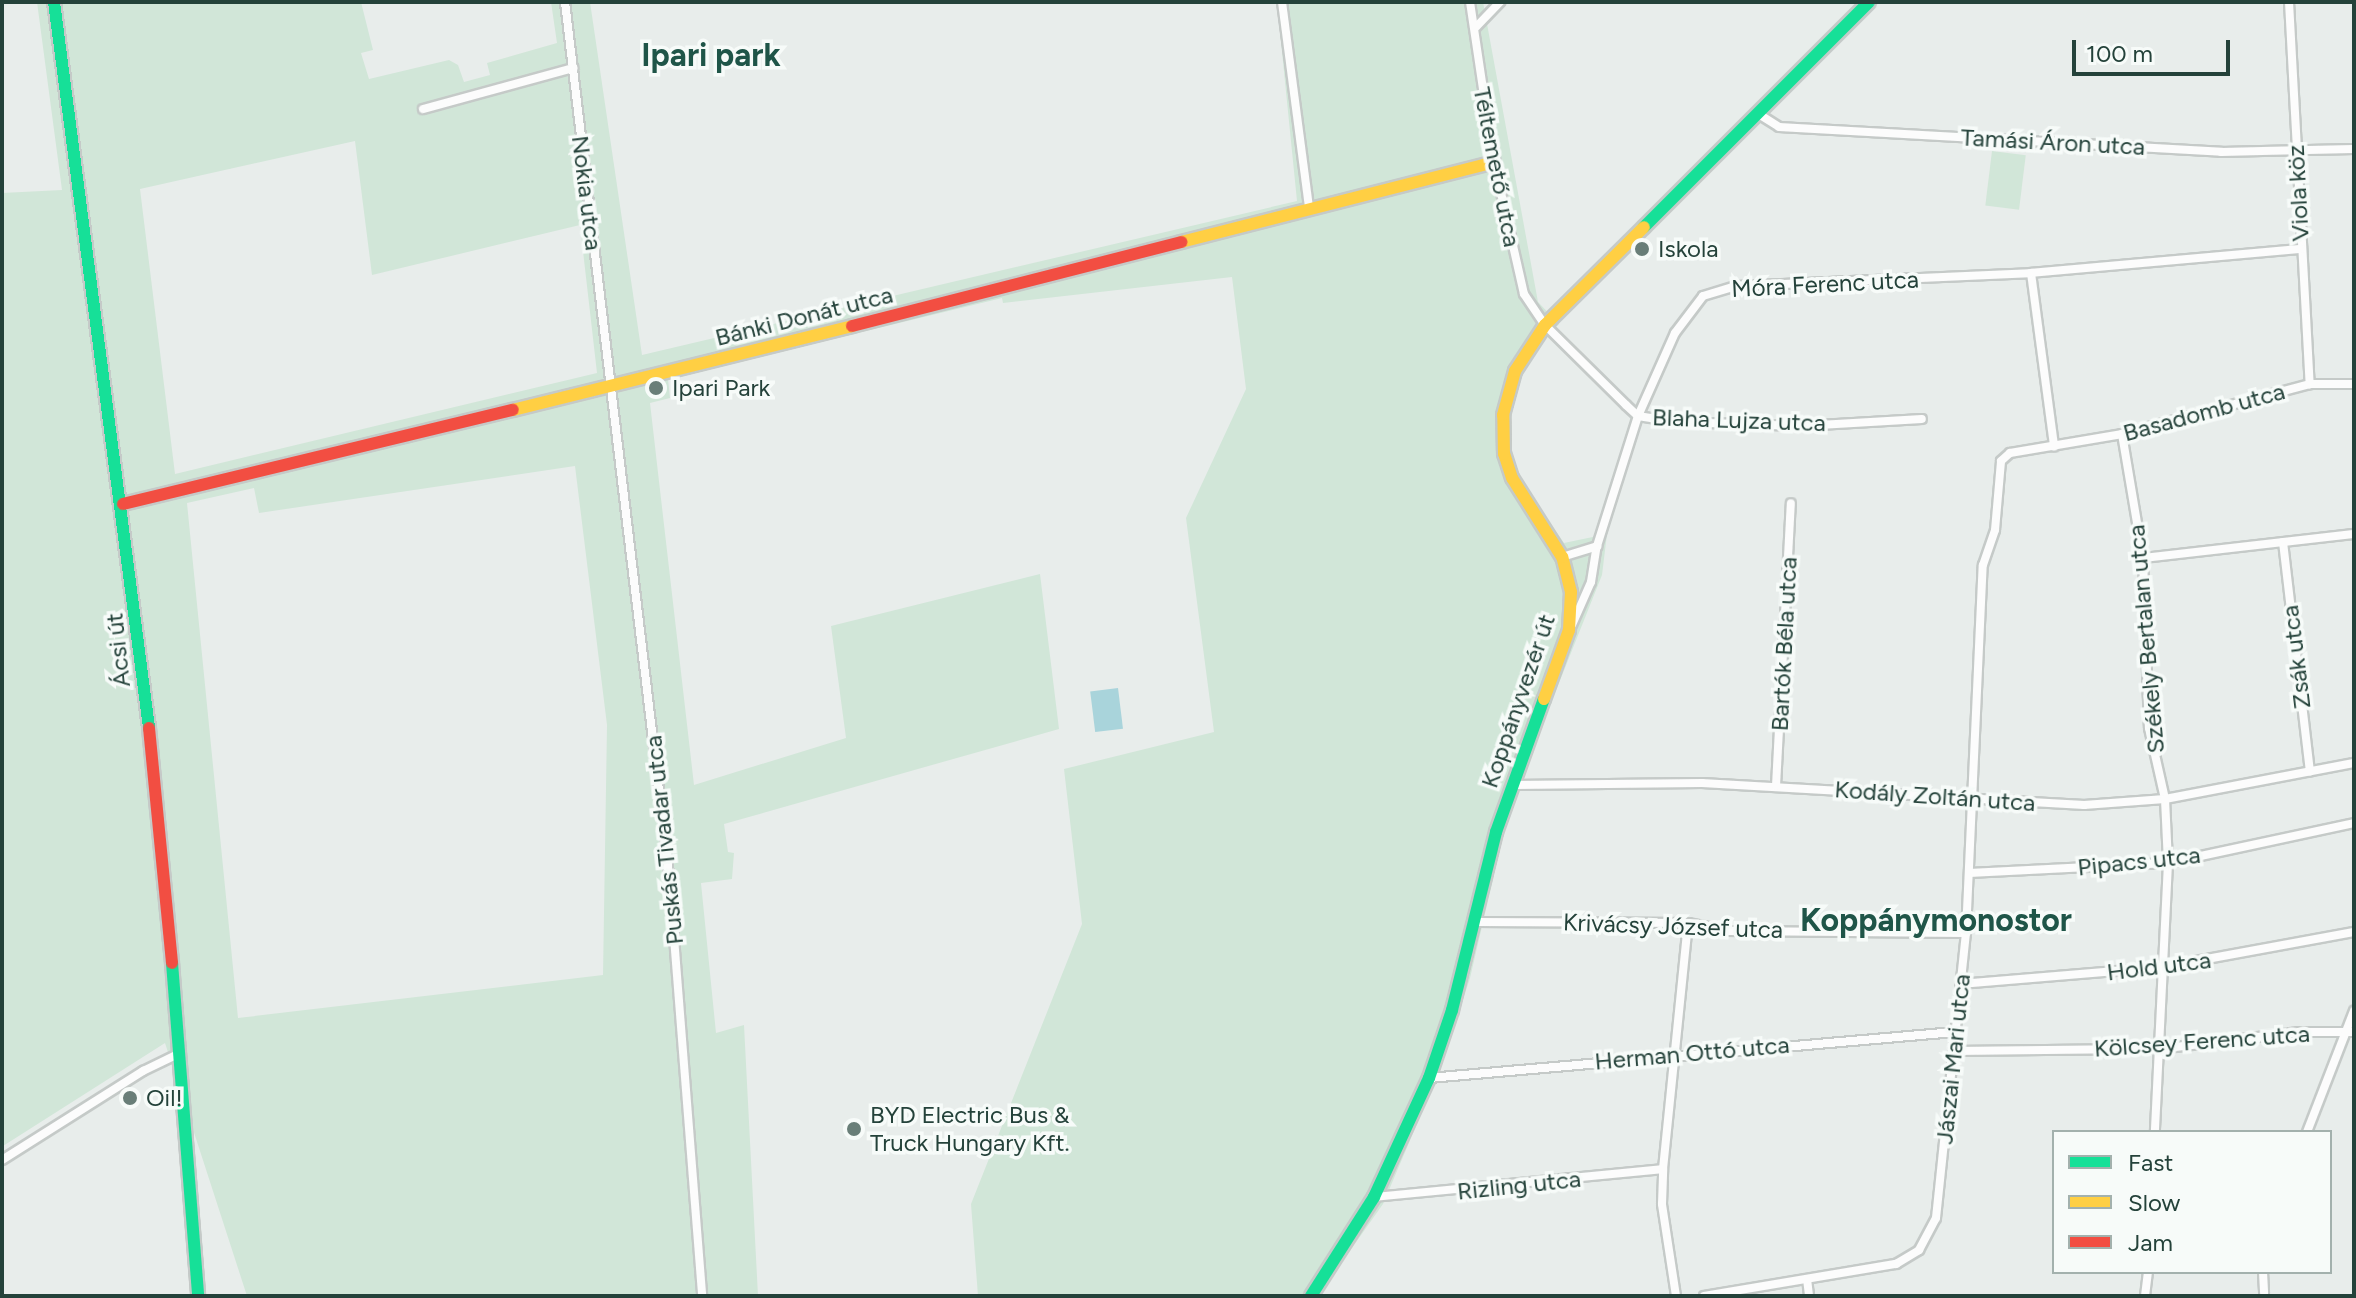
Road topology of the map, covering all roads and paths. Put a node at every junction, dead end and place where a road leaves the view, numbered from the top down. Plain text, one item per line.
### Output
1 (54, 2) edge
2 (565, 2) edge
3 (1282, 2) edge
4 (1470, 2) edge
5 (1500, 2) edge
6 (1869, 2) edge
7 (2289, 2) edge
8 (1476, 27) junction
9 (573, 68) junction
10 (423, 109) dead end
11 (1757, 113) junction
12 (2354, 149) edge
13 (2295, 151) junction
14 (1494, 162) junction
15 (1309, 208) junction
16 (2301, 249) junction
17 (2031, 273) junction
18 (1545, 325) junction
19 (2310, 384) junction
20 (2354, 384) edge
21 (610, 385) junction
22 (1638, 416) junction
23 (1922, 419) dead end
24 (2122, 434) junction
25 (2054, 446) junction
26 (1791, 503) dead end
27 (123, 504) junction
28 (2354, 534) edge
29 (2283, 542) junction
30 (1597, 546) junction
31 (1562, 557) junction
32 (2143, 558) junction
33 (1569, 630) junction
34 (2354, 763) edge
35 (2310, 771) junction
36 (1513, 785) junction
37 (1776, 786) junction
38 (1972, 798) junction
39 (2165, 799) junction
40 (2354, 823) edge
41 (2168, 863) junction
42 (1969, 873) junction
43 (1475, 922) junction
44 (1688, 923) junction
45 (2354, 932) edge
46 (1966, 933) junction
47 (2163, 967) junction
48 (1961, 984) junction
49 (2354, 1011) edge
50 (1955, 1032) junction
51 (2354, 1032) edge
52 (2343, 1033) junction
53 (2159, 1049) junction
54 (1954, 1051) junction
55 (181, 1053) junction
56 (1675, 1055) junction
57 (1429, 1078) junction
58 (2155, 1130) edge
59 (2308, 1130) edge
60 (2, 1160) edge
61 (1663, 1169) junction
62 (1374, 1197) junction
63 (2148, 1274) edge
64 (2263, 1274) edge
65 (1807, 1279) junction
66 (2264, 1293) dead end
67 (198, 1296) edge
68 (702, 1296) edge
69 (1311, 1296) edge
70 (1676, 1296) edge
71 (1704, 1296) edge
72 (1809, 1296) edge
73 (2145, 1296) edge

1 - 27 street, Ácsi út
2 - 9 street, Nokia utca
3 - 15 street
4 - 8 street, Téltemető utca
5 - 8 street
6 - 11 street, Koppányvezér út
7 - 13 street, Viola köz
8 - 14 street, Téltemető utca
9 - 10 street
9 - 21 street, Nokia utca
11 - 13 street, Tamási Áron utca
11 - 18 street, Koppányvezér út
12 - 13 street, Tamási Áron utca
13 - 16 street, Viola köz
14 - 15 street, Bánki Donát utca
14 - 18 street, Téltemető utca
15 - 21 street, Bánki Donát utca
16 - 17 street, Móra Ferenc utca
16 - 19 street, Viola köz
17 - 22 street, Móra Ferenc utca
17 - 25 street
18 - 22 street, Blaha Lujza utca
18 - 31 street, Koppányvezér út
19 - 20 street, Basadomb utca
19 - 24 street, Basadomb utca
21 - 27 street, Bánki Donát utca
21 - 68 street, Puskás Tivadar utca
22 - 23 street, Blaha Lujza utca
22 - 30 street, Móra Ferenc utca
24 - 25 street, Basadomb utca
24 - 32 street, Székely Bertalan utca
25 - 38 street, Jászai Mari utca
26 - 37 street, Bartók Béla utca
27 - 55 street, Ácsi út
28 - 29 street
29 - 32 street
29 - 35 street, Zsák utca
30 - 31 street
30 - 33 street, Móra Ferenc utca
31 - 33 street, Koppányvezér út
32 - 39 street, Székely Bertalan utca
33 - 36 street, Koppányvezér út
34 - 35 street, Kodály Zoltán utca
35 - 39 street, Kodály Zoltán utca
36 - 37 street, Kodály Zoltán utca
36 - 43 street, Koppányvezér út
37 - 38 street, Kodály Zoltán utca
38 - 39 street, Kodály Zoltán utca
38 - 42 street, Jászai Mari utca
39 - 41 street, Székely Bertalan utca
40 - 41 street, Pipacs utca
41 - 42 street, Pipacs utca
41 - 47 street, Székely Bertalan utca
42 - 46 street, Jászai Mari utca
43 - 44 street, Krivácsy József utca
43 - 57 street, Koppányvezér út
44 - 46 street, Krivácsy József utca
44 - 56 street
45 - 47 street, Hold utca
46 - 48 street, Jászai Mari utca
47 - 48 street, Hold utca
47 - 53 street, Székely Bertalan utca
48 - 50 street, Jászai Mari utca
49 - 52 street
50 - 54 street, Jászai Mari utca
50 - 56 street, Herman Ottó utca
51 - 52 street, Kölcsey Ferenc utca
52 - 53 street, Kölcsey Ferenc utca
52 - 59 street
53 - 54 street, Kölcsey Ferenc utca
53 - 58 street, Székely Bertalan utca
54 - 65 street, Jászai Mari utca
55 - 60 street
55 - 67 street, Ácsi út
56 - 57 street, Herman Ottó utca
56 - 61 street
57 - 62 street, Koppányvezér út
61 - 62 street, Rizling utca
61 - 70 street
62 - 69 street, Koppányvezér út
63 - 73 street
64 - 66 street
65 - 71 street, Jászai Mari utca
65 - 72 street

